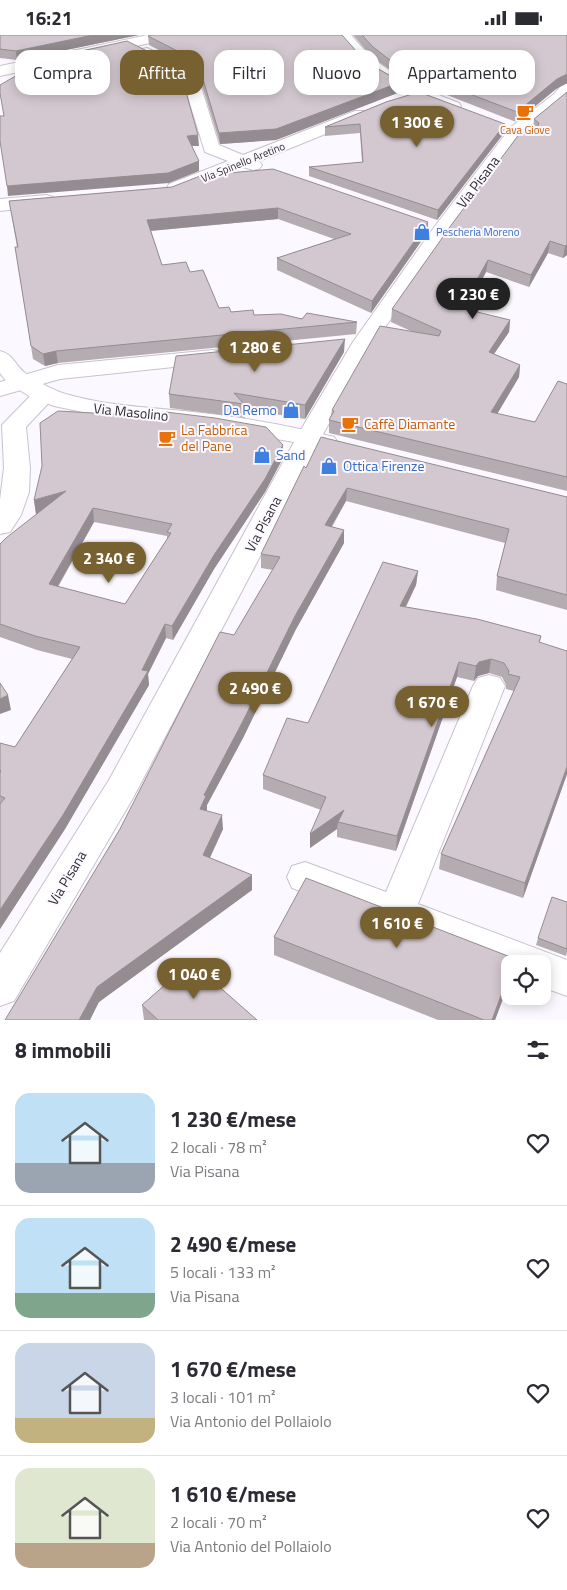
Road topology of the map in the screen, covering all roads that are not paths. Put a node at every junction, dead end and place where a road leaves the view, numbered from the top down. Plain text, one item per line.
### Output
1 (168, 35) edge
2 (343, 35) edge
3 (130, 43) junction
4 (0, 71) edge
5 (389, 77) edge
6 (567, 89) edge
7 (413, 95) edge
8 (424, 95) edge
9 (463, 110) edge
10 (244, 162) junction
11 (271, 171) edge
12 (159, 191) edge
13 (62, 199) edge
14 (0, 205) edge
15 (422, 224) edge
16 (442, 230) junction
17 (364, 342) junction
18 (335, 344) edge
19 (236, 354) edge
20 (0, 358) edge
21 (22, 381) junction
22 (0, 389) edge
23 (44, 394) junction
24 (309, 438) junction
25 (351, 449) edge
26 (0, 526) edge
27 (489, 686) dead end
28 (305, 877) edge
29 (396, 913) junction
30 (506, 955) edge
31 (551, 972) edge
32 (567, 978) edge
33 (0, 988) edge

1 - 3 street
2 - 5 street
3 - 4 street
3 - 10 street
6 - 16 street, Via Pisana
7 - 10 street, Via Spinello Aretino
8 - 9 street
10 - 11 street
10 - 12 street, Via Spinello Aretino
13 - 14 street
15 - 16 street
16 - 17 street, Via Pisana
17 - 18 street
17 - 24 street, Via Pisana
19 - 21 street
20 - 21 street, Via Masolino
21 - 22 street
21 - 23 street, Via Masolino
23 - 24 street, Via Masolino
23 - 26 street
24 - 25 street, Via Masolino
24 - 33 street, Via Pisana
27 - 29 street
28 - 29 street
29 - 30 street
31 - 32 street

